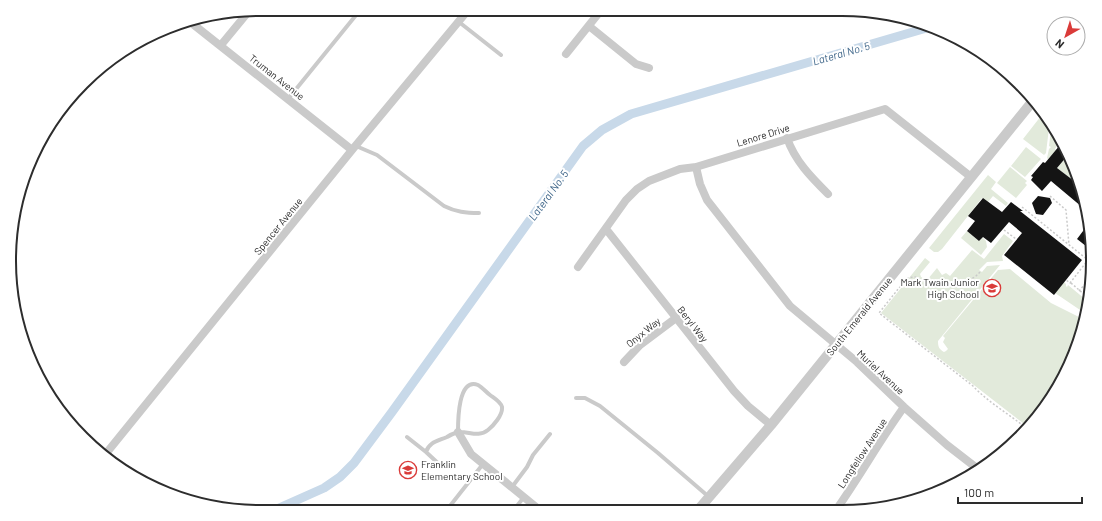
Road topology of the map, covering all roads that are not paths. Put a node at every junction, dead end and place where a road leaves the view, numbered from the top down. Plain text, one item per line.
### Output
1 (355, 16) edge
2 (463, 16) edge
3 (596, 16) edge
4 (244, 17) edge
5 (458, 22) junction
6 (194, 25) edge
7 (588, 26) junction
8 (221, 45) junction
9 (566, 54) dead end
10 (501, 55) dead end
11 (649, 68) dead end
12 (288, 99) junction
13 (1030, 105) edge
14 (787, 138) junction
15 (354, 148) junction
16 (696, 167) junction
17 (971, 178) junction
18 (828, 194) dead end
19 (480, 213) dead end
20 (606, 229) junction
21 (578, 267) dead end
22 (676, 318) junction
23 (835, 345) junction
24 (624, 362) dead end
25 (576, 398) dead end
26 (904, 407) junction
27 (771, 425) junction
28 (458, 432) junction
29 (550, 434) dead end
30 (407, 437) dead end
31 (108, 451) edge
32 (426, 452) junction
33 (483, 464) junction
34 (441, 466) dead end
35 (974, 466) edge
36 (512, 487) junction
37 (524, 497) junction
38 (709, 497) junction
39 (451, 505) edge
40 (518, 505) edge
41 (534, 505) edge
42 (702, 505) edge
43 (840, 505) edge

1 - 12 lane
2 - 5 street, Spencer Avenue
3 - 7 street
4 - 8 street
5 - 10 lane
5 - 15 street, Spencer Avenue
6 - 8 street, Truman Avenue
7 - 9 street
7 - 11 street
8 - 12 street, Truman Avenue
12 - 15 street, Truman Avenue
13 - 17 street, South Emerald Avenue
14 - 16 street, Lenore Drive
14 - 17 street, Lenore Drive
14 - 18 street
15 - 19 lane
15 - 31 street, Spencer Avenue
16 - 20 street, Lenore Drive
16 - 23 street, Muriel Avenue
17 - 23 street, South Emerald Avenue
20 - 21 street, Lenore Drive
20 - 22 street, Beryl Way
22 - 24 street, Onyx Way
22 - 27 street, Beryl Way
23 - 26 street, Muriel Avenue
23 - 27 street, South Emerald Avenue
25 - 38 lane
26 - 35 street, Muriel Avenue
26 - 43 street, Longfellow Avenue
27 - 38 street, South Emerald Avenue
28 - 28 lane
28 - 32 lane
28 - 33 street
29 - 36 lane
30 - 32 lane
32 - 34 lane
33 - 36 street
33 - 39 lane
36 - 37 street
37 - 40 lane
37 - 41 street
38 - 42 street, South Emerald Avenue

